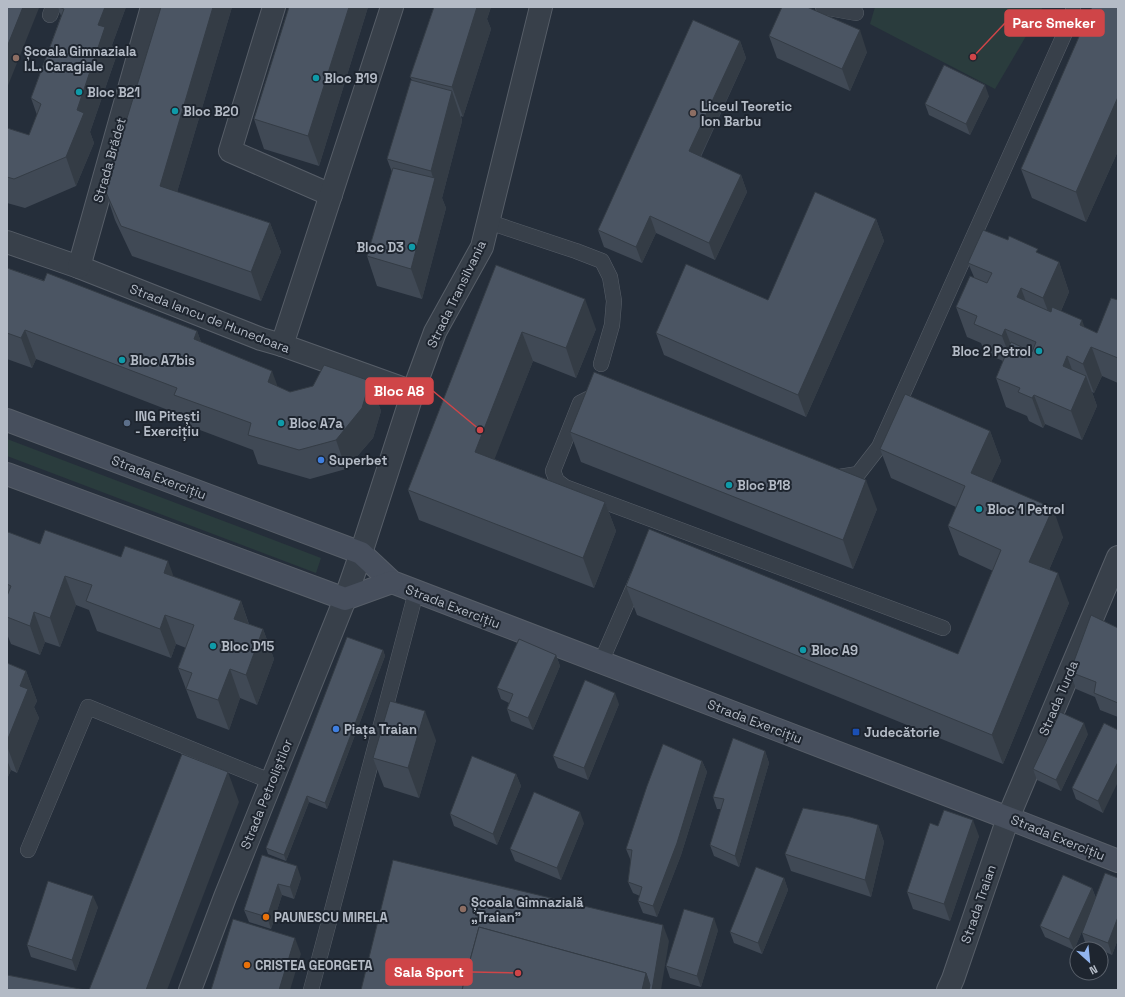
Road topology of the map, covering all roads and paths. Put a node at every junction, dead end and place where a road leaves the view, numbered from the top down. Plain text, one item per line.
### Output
1 (152, 7) edge
2 (274, 7) edge
3 (392, 7) edge
4 (541, 7) edge
5 (822, 7) edge
6 (1073, 7) edge
7 (856, 13) dead end
8 (331, 195) junction
9 (489, 222) junction
10 (7, 242) edge
11 (79, 267) junction
12 (282, 345) junction
13 (601, 364) dead end
14 (413, 392) junction
15 (617, 401) edge
16 (7, 420) edge
17 (7, 474) edge
18 (823, 476) edge
19 (661, 523) junction
20 (655, 538) edge
21 (361, 553) junction
22 (1118, 557) edge
23 (642, 567) edge
24 (392, 582) junction
25 (416, 592) junction
26 (345, 599) junction
27 (943, 628) dead end
28 (601, 662) junction
29 (270, 781) junction
30 (1008, 818) junction
31 (28, 850) dead end
32 (1118, 861) edge
33 (190, 990) edge
34 (311, 990) edge
35 (948, 990) edge

1 - 11 street, Strada Brădet
2 - 8 street
3 - 8 street
4 - 9 street, Strada Transilvania
5 - 7 lane
6 - 18 lane
8 - 12 street
9 - 13 lane
9 - 14 street, Strada Transilvania
10 - 11 street, Strada Iancu de Hunedoara
11 - 12 street, Strada Iancu de Hunedoara
12 - 14 street, Strada Iancu de Hunedoara
14 - 21 street, Strada Transilvania
15 - 19 lane
16 - 21 main road, Strada Exercițiu
17 - 26 main road
19 - 20 lane
19 - 27 lane
21 - 24 main road, Strada Exercițiu
21 - 26 street, Strada Transilvania
22 - 30 street, Strada Turda
23 - 28 lane
24 - 25 main road, Strada Exercițiu
24 - 26 main road, Strada Exercițiu
25 - 28 main road, Strada Exercițiu
25 - 34 lane
26 - 29 street, Strada Petroliștilor
28 - 30 main road, Strada Exercițiu
29 - 31 lane
29 - 33 street, Strada Petroliștilor
30 - 32 main road, Strada Exercițiu
30 - 35 street, Strada Traian

